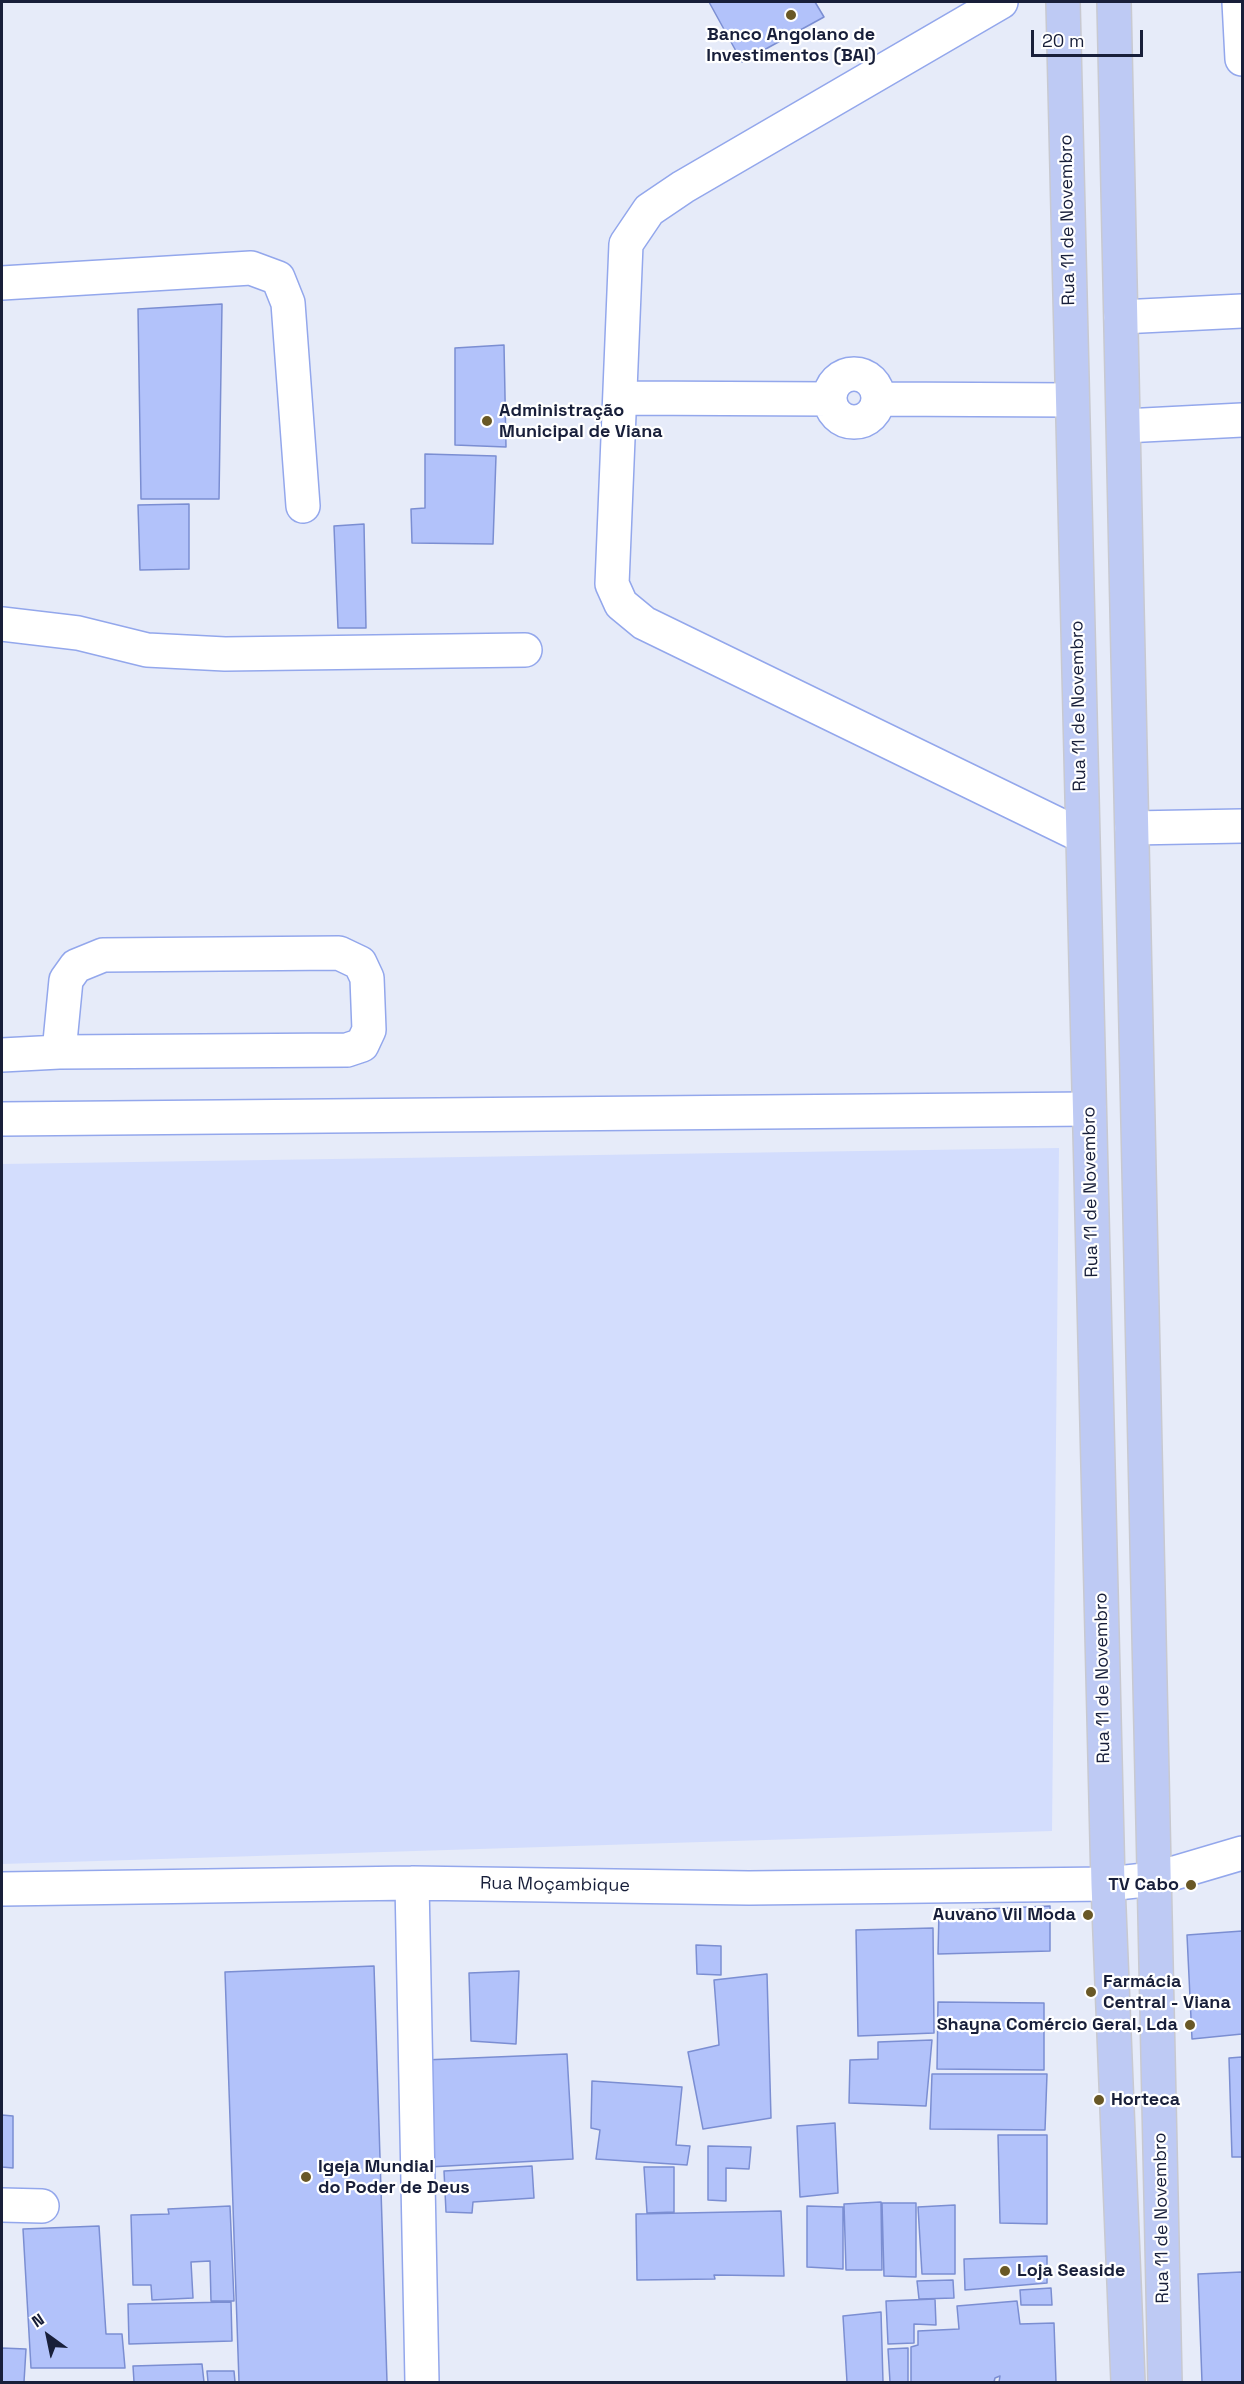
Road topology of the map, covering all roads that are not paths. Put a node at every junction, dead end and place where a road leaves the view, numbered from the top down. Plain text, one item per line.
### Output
1 (1001, 2) edge
2 (1063, 2) edge
3 (1114, 2) edge
4 (1239, 2) edge
5 (1242, 59) edge
6 (2, 283) edge
7 (1242, 311) edge
8 (1121, 317) junction
9 (621, 398) junction
10 (1072, 400) junction
11 (1242, 420) edge
12 (1124, 426) junction
13 (303, 506) dead end
14 (2, 624) edge
15 (525, 650) dead end
16 (1242, 826) edge
17 (1132, 828) junction
18 (1083, 836) junction
19 (59, 1052) junction
20 (2, 1055) edge
21 (1089, 1109) junction
22 (2, 1119) edge
23 (1242, 1853) edge
24 (1154, 1879) junction
25 (412, 1883) junction
26 (1108, 1884) junction
27 (2, 1889) edge
28 (2, 2205) edge
29 (42, 2206) dead end
30 (422, 2382) edge
31 (1128, 2382) edge
32 (1165, 2382) edge

1 - 9 street
2 - 10 main road, Rua 11 de Novembro
3 - 8 main road, Rua 11 de Novembro
4 - 5 street
6 - 13 street
7 - 8 street
8 - 12 main road, Rua 11 de Novembro
9 - 10 street
9 - 18 street
10 - 18 main road, Rua 11 de Novembro
11 - 12 street
12 - 17 main road, Rua 11 de Novembro
14 - 15 street
16 - 17 street
17 - 24 main road, Rua 11 de Novembro
18 - 21 main road, Rua 11 de Novembro
19 - 19 street
19 - 20 street
21 - 22 street
21 - 26 main road, Rua 11 de Novembro
23 - 24 street, Rua Moçambique
24 - 26 street, Rua Moçambique
24 - 32 main road, Rua 11 de Novembro
25 - 26 street, Rua Moçambique
25 - 27 street, Rua Moçambique
25 - 30 street
26 - 31 main road, Rua 11 de Novembro
28 - 29 street

